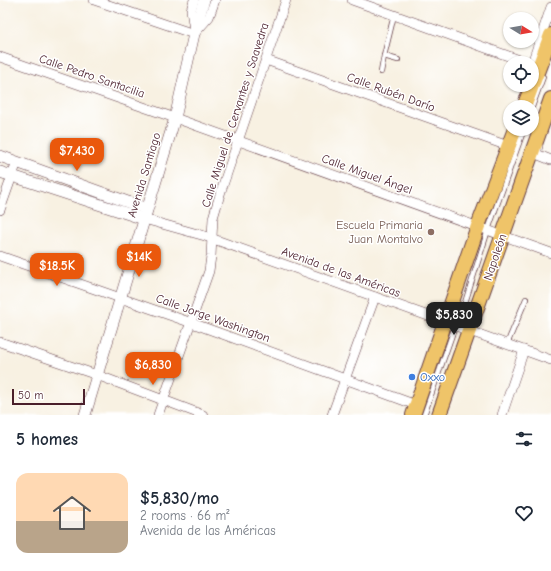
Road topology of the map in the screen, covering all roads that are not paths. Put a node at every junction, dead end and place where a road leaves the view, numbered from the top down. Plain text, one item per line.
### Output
1 (94, 0) edge
2 (194, 0) edge
3 (204, 0) edge
4 (215, 0) edge
5 (286, 0) edge
6 (352, 0) edge
7 (551, 7) edge
8 (394, 15) junction
9 (194, 34) junction
10 (551, 35) edge
11 (384, 56) junction
12 (508, 56) edge
13 (534, 56) edge
14 (0, 57) edge
15 (266, 60) junction
16 (398, 60) dead end
17 (381, 72) dead end
18 (544, 74) dead end
19 (551, 99) edge
20 (526, 100) edge
21 (535, 100) edge
22 (551, 113) edge
23 (176, 118) junction
24 (512, 136) edge
25 (521, 136) edge
26 (238, 140) junction
27 (508, 146) junction
28 (0, 156) edge
29 (551, 160) edge
30 (17, 162) junction
31 (0, 172) edge
32 (12, 176) junction
33 (0, 210) edge
34 (146, 214) junction
35 (483, 228) junction
36 (503, 236) junction
37 (212, 239) junction
38 (551, 253) edge
39 (0, 256) edge
40 (375, 297) junction
41 (121, 298) junction
42 (526, 299) dead end
43 (463, 309) junction
44 (192, 323) junction
45 (459, 328) junction
46 (0, 342) edge
47 (507, 344) junction
48 (524, 350) junction
49 (551, 360) edge
50 (97, 375) junction
51 (345, 379) junction
52 (163, 401) junction
53 (418, 412) edge
54 (85, 415) edge
55 (158, 415) edge
56 (203, 415) edge
57 (332, 415) edge
58 (439, 415) edge
59 (502, 415) edge

1 - 9 street
2 - 9 street, Avenida Santiago
3 - 9 street, Avenida Santiago
4 - 9 street
5 - 15 street, Calle Miguel de Cervantes y Saavedra
6 - 8 street
7 - 13 street
8 - 11 lane
8 - 12 street
9 - 23 street, Avenida Santiago
10 - 20 main road
11 - 16 lane
11 - 17 lane
14 - 23 street, Calle Pedro Santacilia
15 - 26 street, Calle Miguel de Cervantes y Saavedra
15 - 27 street, Calle Rubén Darío
18 - 21 lane
19 - 36 main road, Napoleón
22 - 29 street
23 - 26 street, Calle Miguel Ángel
23 - 34 street, Avenida Santiago
24 - 27 main road, Napoleón
25 - 35 lane
26 - 35 street, Calle Miguel Ángel
26 - 37 street, Calle Miguel de Cervantes y Saavedra
27 - 35 main road, Napoleón
28 - 30 street
30 - 32 street
30 - 34 street
31 - 32 street
32 - 33 street
32 - 34 street
34 - 37 street, Avenida de las Américas
34 - 41 street, Avenida Santiago
35 - 36 street, Calle Miguel Ángel
35 - 43 lane
35 - 45 main road, Napoleón
36 - 38 street, Calle Miguel Ángel
36 - 45 main road, Napoleón
37 - 40 street, Avenida de las Américas
37 - 44 street, Calle Miguel de Cervantes y Saavedra
39 - 41 street, Calle Jorge Washington
40 - 45 street, Avenida de las Américas
40 - 51 street
41 - 44 street, Calle Jorge Washington
41 - 50 street, Avenida Santiago
42 - 47 lane
43 - 45 lane
43 - 45 lane
44 - 51 street, Calle Jorge Washington
44 - 52 street, Calle Miguel de Cervantes y Saavedra
45 - 47 street, Avenida de las Américas
45 - 53 main road, Napoleón
45 - 58 main road, Napoleón
46 - 50 street
47 - 48 street, Avenida de las Américas
48 - 49 street, Avenida de las Américas
48 - 59 street
50 - 52 street
50 - 54 street, Avenida Santiago
51 - 53 street, Calle Jorge Washington
51 - 57 street
52 - 55 street, Calle Miguel de Cervantes y Saavedra
52 - 56 street

